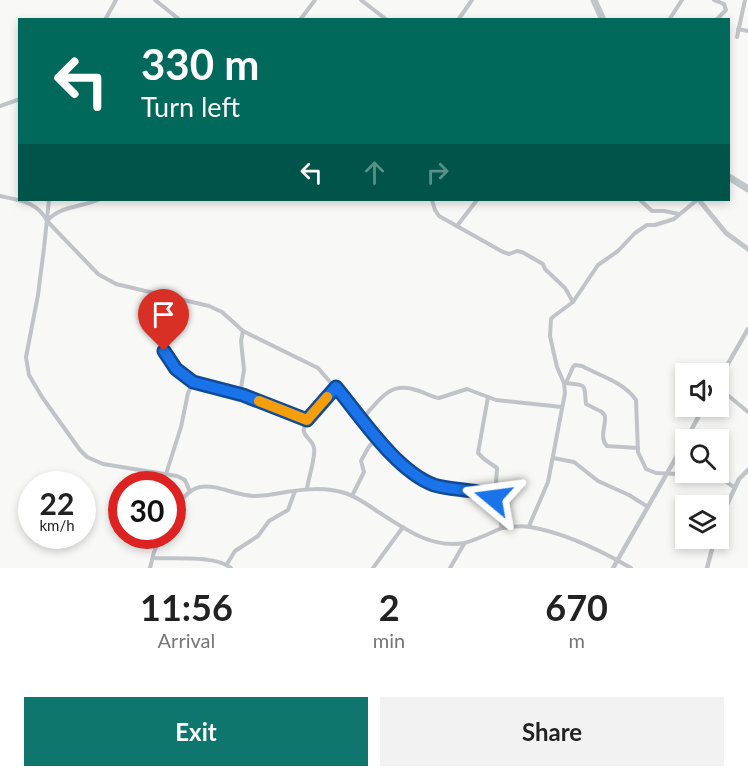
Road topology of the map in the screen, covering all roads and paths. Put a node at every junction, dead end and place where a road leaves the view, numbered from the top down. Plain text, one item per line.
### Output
1 (116, 0) edge
2 (155, 0) edge
3 (315, 0) edge
4 (361, 0) edge
5 (472, 0) edge
6 (594, 0) edge
7 (682, 0) edge
8 (714, 0) edge
9 (745, 0) edge
10 (106, 18) edge
11 (178, 18) edge
12 (302, 18) edge
13 (384, 18) edge
14 (459, 18) edge
15 (602, 18) edge
16 (670, 18) edge
17 (718, 18) edge
18 (738, 29) junction
19 (748, 31) edge
20 (736, 37) dead end
21 (18, 100) edge
22 (0, 106) edge
23 (730, 178) edge
24 (748, 189) edge
25 (0, 196) edge
26 (18, 200) edge
27 (25, 201) edge
28 (49, 201) edge
29 (96, 201) edge
30 (432, 201) edge
31 (476, 201) edge
32 (641, 201) edge
33 (697, 201) edge
34 (699, 201) edge
35 (680, 214) junction
36 (47, 221) junction
37 (457, 226) junction
38 (748, 249) edge
39 (177, 298) junction
40 (573, 302) junction
41 (748, 329) edge
42 (243, 331) junction
43 (728, 363) edge
44 (193, 382) junction
45 (565, 383) junction
46 (336, 387) junction
47 (240, 394) junction
48 (729, 396) edge
49 (488, 397) junction
50 (562, 407) junction
51 (748, 412) edge
52 (362, 419) junction
53 (307, 420) junction
54 (377, 437) junction
55 (638, 448) junction
56 (553, 458) junction
57 (675, 459) edge
58 (748, 470) edge
59 (147, 471) edge
60 (167, 471) edge
61 (666, 474) junction
62 (186, 482) edge
63 (735, 488) junction
64 (307, 489) junction
65 (295, 490) junction
66 (190, 492) junction
67 (186, 496) edge
68 (352, 496) junction
69 (495, 501) junction
70 (729, 501) edge
71 (648, 507) junction
72 (530, 526) junction
73 (403, 527) junction
74 (502, 528) junction
75 (464, 543) junction
76 (155, 549) edge
77 (712, 549) edge
78 (153, 558) junction
79 (618, 560) junction
80 (227, 564) junction
81 (150, 568) edge
82 (231, 568) edge
83 (373, 568) edge
84 (450, 568) edge
85 (613, 568) edge
86 (631, 568) edge
87 (707, 568) edge

1 - 10 street
2 - 11 street
3 - 12 street
4 - 13 street
5 - 14 street
6 - 15 highway
7 - 16 street
8 - 17 street
9 - 18 street
18 - 19 street
18 - 20 street
21 - 22 street
23 - 24 highway
25 - 26 street
27 - 36 street
28 - 36 street
29 - 36 street
30 - 37 street
31 - 37 street
32 - 35 street
33 - 35 street
34 - 38 main road
35 - 40 street
36 - 39 street
36 - 59 street
37 - 40 street
39 - 42 street
39 - 44 street
40 - 45 street
41 - 43 street
42 - 46 street
42 - 47 street
44 - 47 street
44 - 60 street
45 - 50 street
45 - 55 street
45 - 55 street
46 - 52 street
46 - 53 street
47 - 53 street
48 - 51 street
49 - 50 street
49 - 52 street
49 - 69 street
50 - 56 street
52 - 54 street
53 - 64 street
54 - 68 street
54 - 69 street
55 - 61 street
56 - 71 street
56 - 72 street
57 - 61 street
58 - 63 street
61 - 63 street
61 - 71 street
62 - 66 street
63 - 70 street
64 - 65 street
64 - 68 street
65 - 66 street
65 - 80 street
66 - 67 street
68 - 73 street
69 - 74 street
71 - 79 street
72 - 74 street
72 - 79 street
73 - 75 street
73 - 83 street
74 - 75 street
75 - 84 street
76 - 78 street
77 - 87 street
78 - 80 street
78 - 81 street
79 - 85 street
79 - 86 street
80 - 82 street

